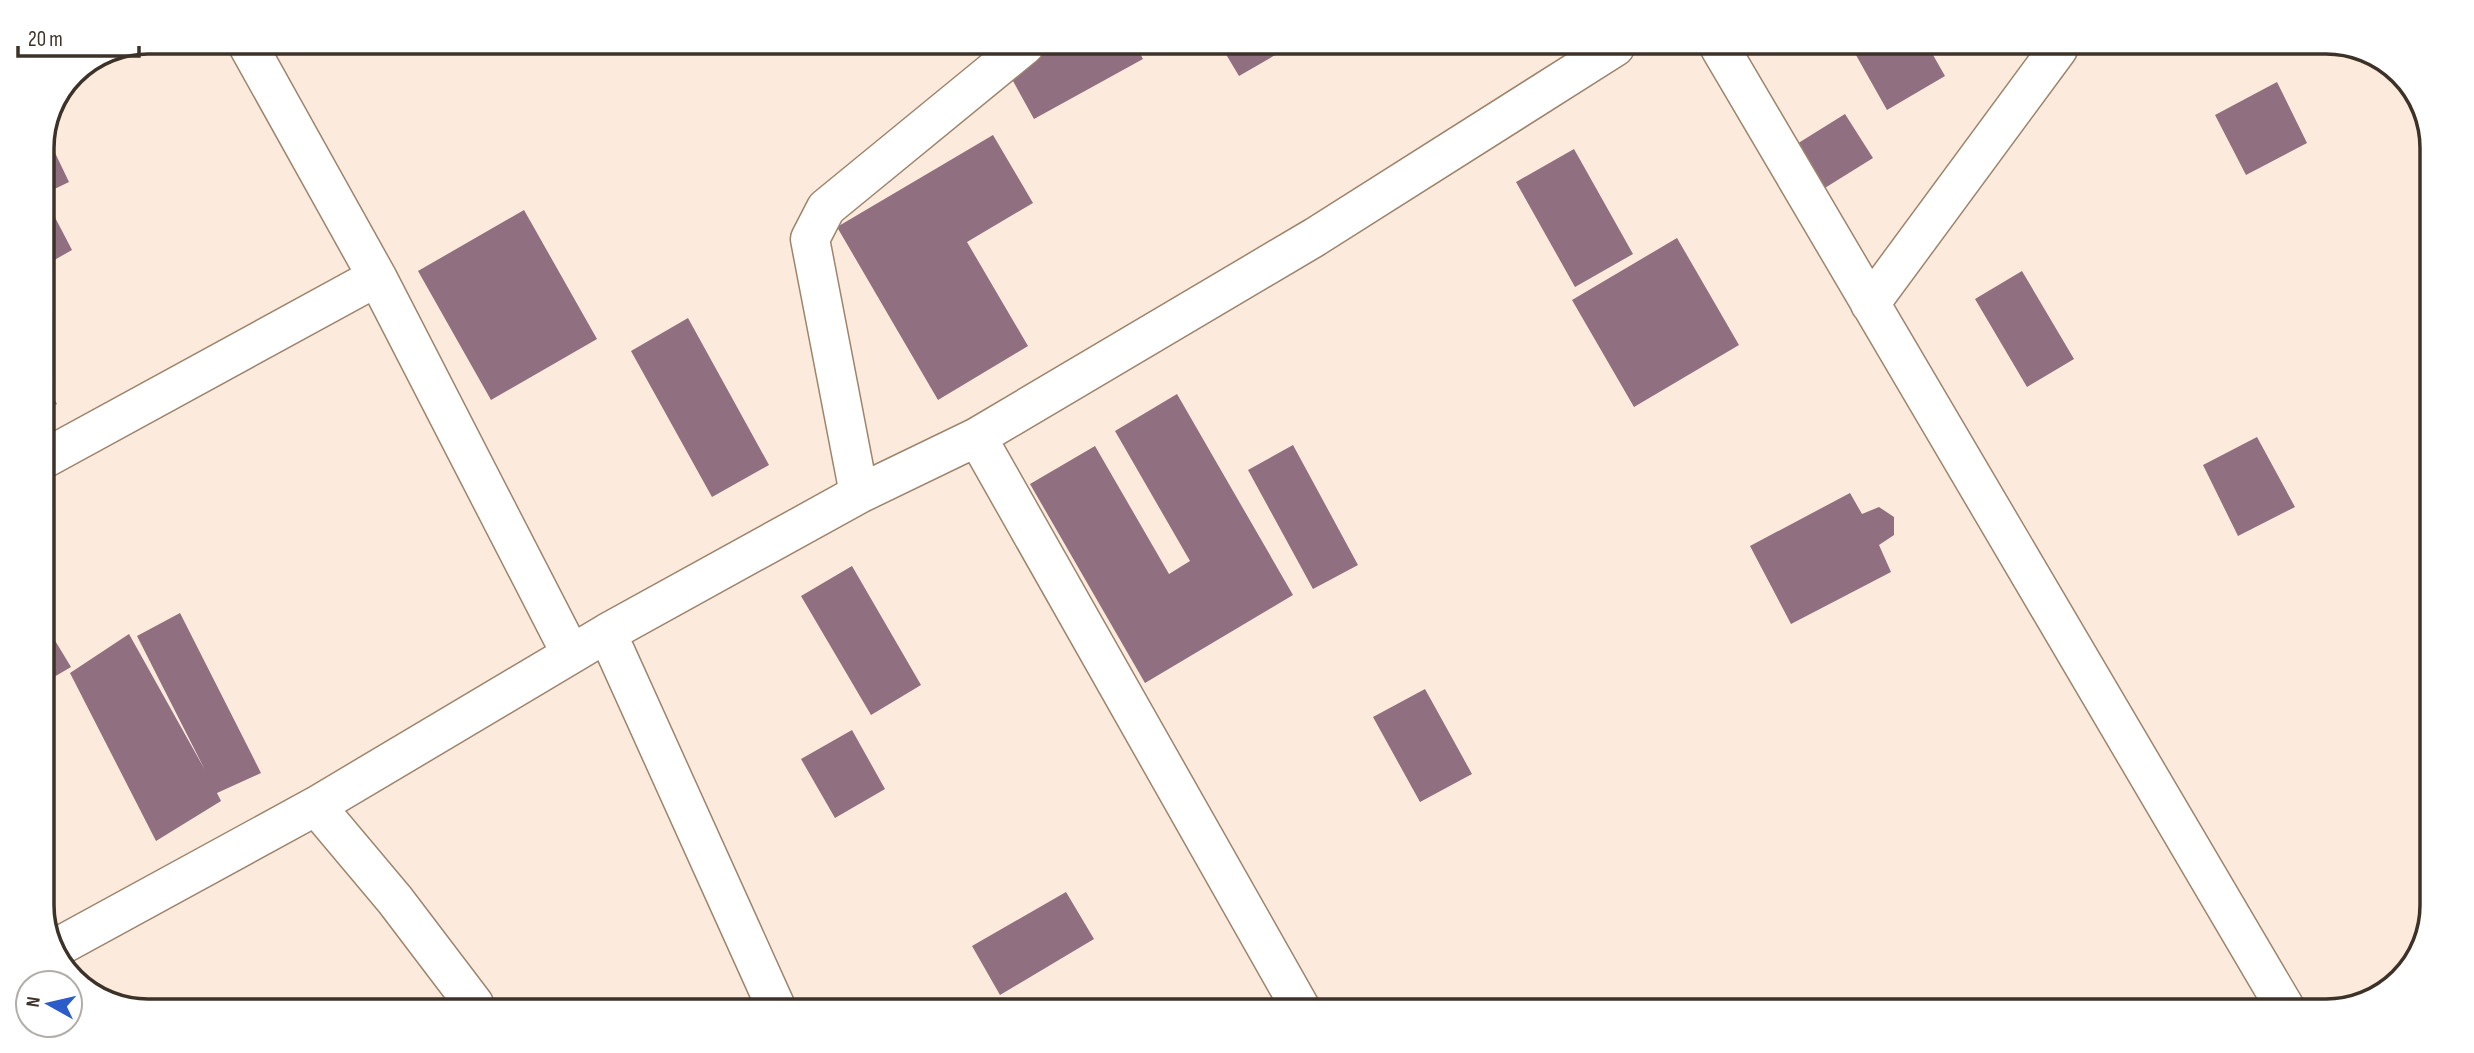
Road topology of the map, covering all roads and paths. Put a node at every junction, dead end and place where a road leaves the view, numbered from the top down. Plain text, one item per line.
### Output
1 (253, 54) edge
2 (1014, 54) edge
3 (1604, 54) edge
4 (1724, 54) edge
5 (2055, 54) edge
6 (377, 276) junction
7 (1870, 304) junction
8 (977, 437) junction
9 (54, 453) edge
10 (859, 494) junction
11 (607, 633) junction
12 (571, 654) junction
13 (316, 806) junction
14 (63, 944) edge
15 (470, 999) edge
16 (772, 999) edge
17 (1288, 999) edge
18 (2280, 999) edge

1 - 6 street
2 - 10 street
3 - 8 street
4 - 7 street
5 - 7 street
6 - 9 street
6 - 12 street
7 - 18 street
8 - 10 street
8 - 17 street
10 - 11 street
11 - 12 street
11 - 16 street
12 - 13 street
13 - 14 street
13 - 15 street

